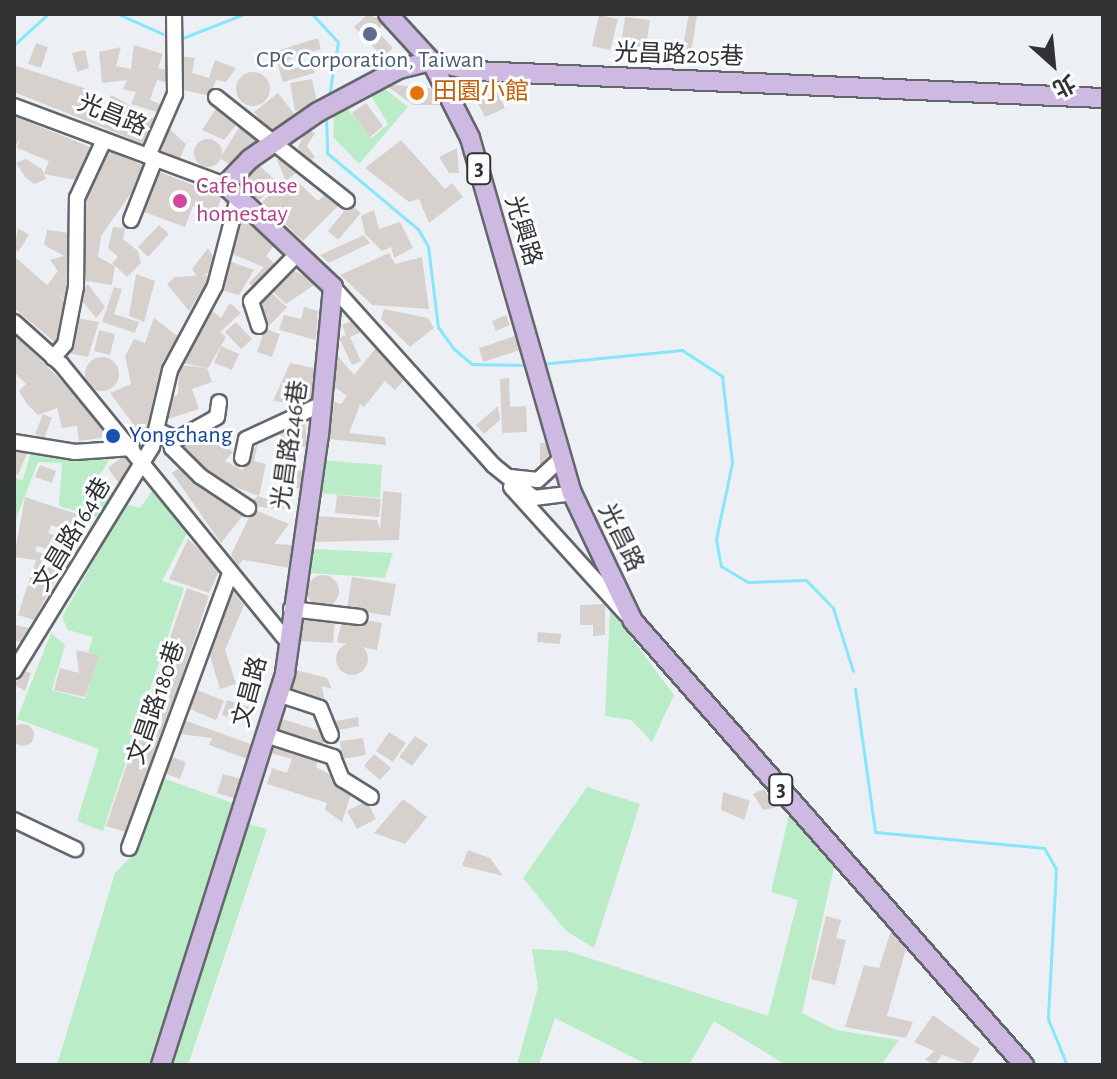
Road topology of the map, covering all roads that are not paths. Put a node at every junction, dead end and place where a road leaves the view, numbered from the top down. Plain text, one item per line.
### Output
1 (174, 14) edge
2 (388, 14) edge
3 (431, 61) junction
4 (216, 97) dead end
5 (1103, 98) edge
6 (14, 106) edge
7 (104, 140) junction
8 (275, 141) junction
9 (151, 158) junction
10 (232, 192) junction
11 (347, 201) dead end
12 (131, 220) dead end
13 (297, 254) junction
14 (333, 287) junction
15 (14, 322) edge
16 (259, 326) dead end
17 (53, 358) junction
18 (219, 402) dead end
19 (322, 404) junction
20 (157, 430) junction
21 (174, 441) junction
22 (14, 442) edge
23 (132, 448) junction
24 (563, 457) junction
25 (242, 458) dead end
26 (144, 462) junction
27 (493, 465) junction
28 (572, 493) junction
29 (248, 508) dead end
30 (230, 574) junction
31 (291, 609) junction
32 (360, 617) dead end
33 (633, 621) junction
34 (287, 641) junction
35 (14, 671) edge
36 (278, 694) junction
37 (266, 735) junction
38 (331, 735) dead end
39 (371, 797) dead end
40 (14, 820) edge
41 (129, 848) dead end
42 (75, 849) dead end
43 (161, 1065) edge
44 (1024, 1065) edge

1 - 9 street
2 - 3 main road, 光興路 / 3
3 - 5 main road, 光昌路205巷
3 - 8 main road, 光昌路205巷
3 - 24 main road, 光興路 / 3
4 - 8 street
6 - 7 street, 光昌路
7 - 9 street, 光昌路
7 - 17 street
8 - 10 main road, 光昌路205巷
8 - 11 street
9 - 10 street, 光昌路
9 - 12 street
10 - 13 main road, 光昌路
10 - 20 street, 文昌路164巷
13 - 14 main road, 光昌路
13 - 16 street
14 - 19 main road, 光昌路246巷
14 - 27 street, 光昌路
15 - 17 street, 文昌路
17 - 23 street, 文昌路
18 - 21 street
19 - 25 street
19 - 31 main road, 光昌路246巷
20 - 21 street
20 - 26 street, 文昌路164巷
21 - 29 street
22 - 23 street
23 - 26 street, 文昌路
24 - 27 street
24 - 28 main road, 3
26 - 30 street, 文昌路
26 - 35 street, 文昌路164巷
27 - 28 street, 光昌路
27 - 33 street
28 - 33 main road, 光昌路 / 3
30 - 34 street, 文昌路
30 - 41 street, 文昌路180巷
31 - 32 street
31 - 34 main road, 光昌路246巷
33 - 44 main road, 光昌路 / 3
34 - 36 main road, 文昌路
36 - 37 main road, 文昌路
36 - 38 street
37 - 39 street
37 - 43 main road, 文昌路
40 - 42 street

